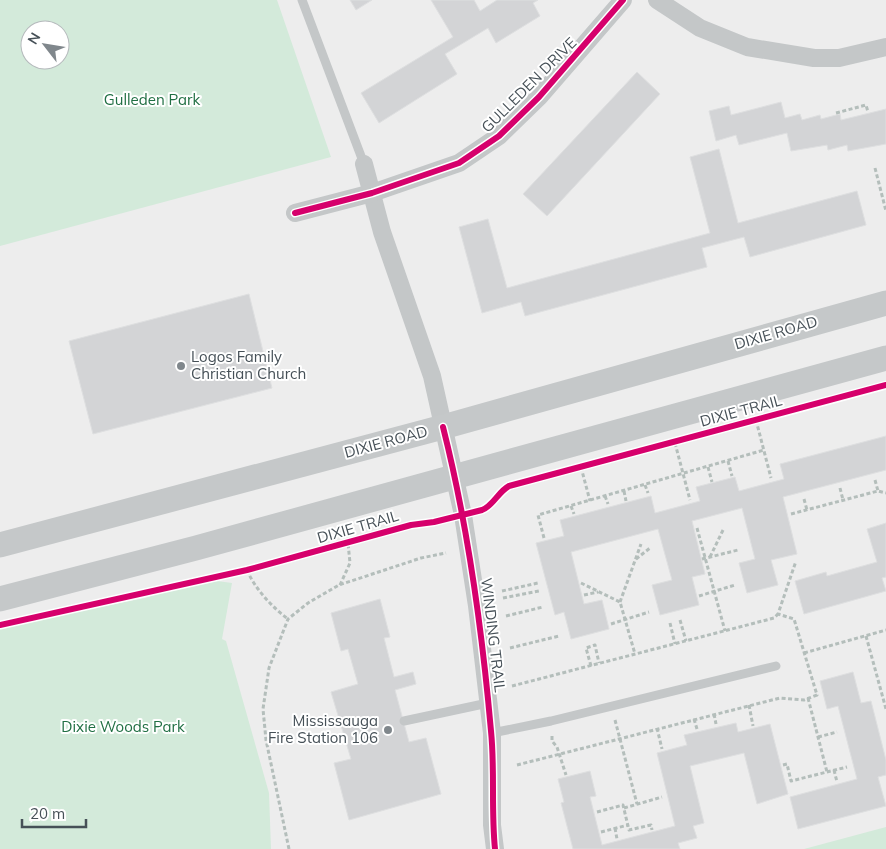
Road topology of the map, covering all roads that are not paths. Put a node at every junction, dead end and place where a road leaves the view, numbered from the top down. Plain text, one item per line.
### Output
1 (302, 0) edge
2 (623, 0) edge
3 (657, 0) edge
4 (886, 47) edge
5 (364, 164) joint
6 (372, 193) junction
7 (295, 213) dead end
8 (886, 303) edge
9 (886, 358) edge
10 (443, 427) junction
11 (455, 476) junction
12 (0, 545) edge
13 (0, 599) edge
14 (776, 666) dead end
15 (488, 703) junction
16 (404, 721) dead end
17 (492, 733) junction
18 (495, 849) edge

1 - 5 lane
2 - 6 street, GULLEDEN DRIVE
3 - 4 street
5 - 6 street, WINDING TRAIL
6 - 7 street, GULLEDEN DRIVE
6 - 10 street, WINDING TRAIL
8 - 10 main road, DIXIE ROAD
9 - 11 main road
10 - 11 street, WINDING TRAIL
10 - 12 main road, DIXIE ROAD
11 - 13 main road
11 - 15 street, WINDING TRAIL
14 - 17 lane
15 - 16 lane
15 - 17 street, WINDING TRAIL
17 - 18 street, WINDING TRAIL

